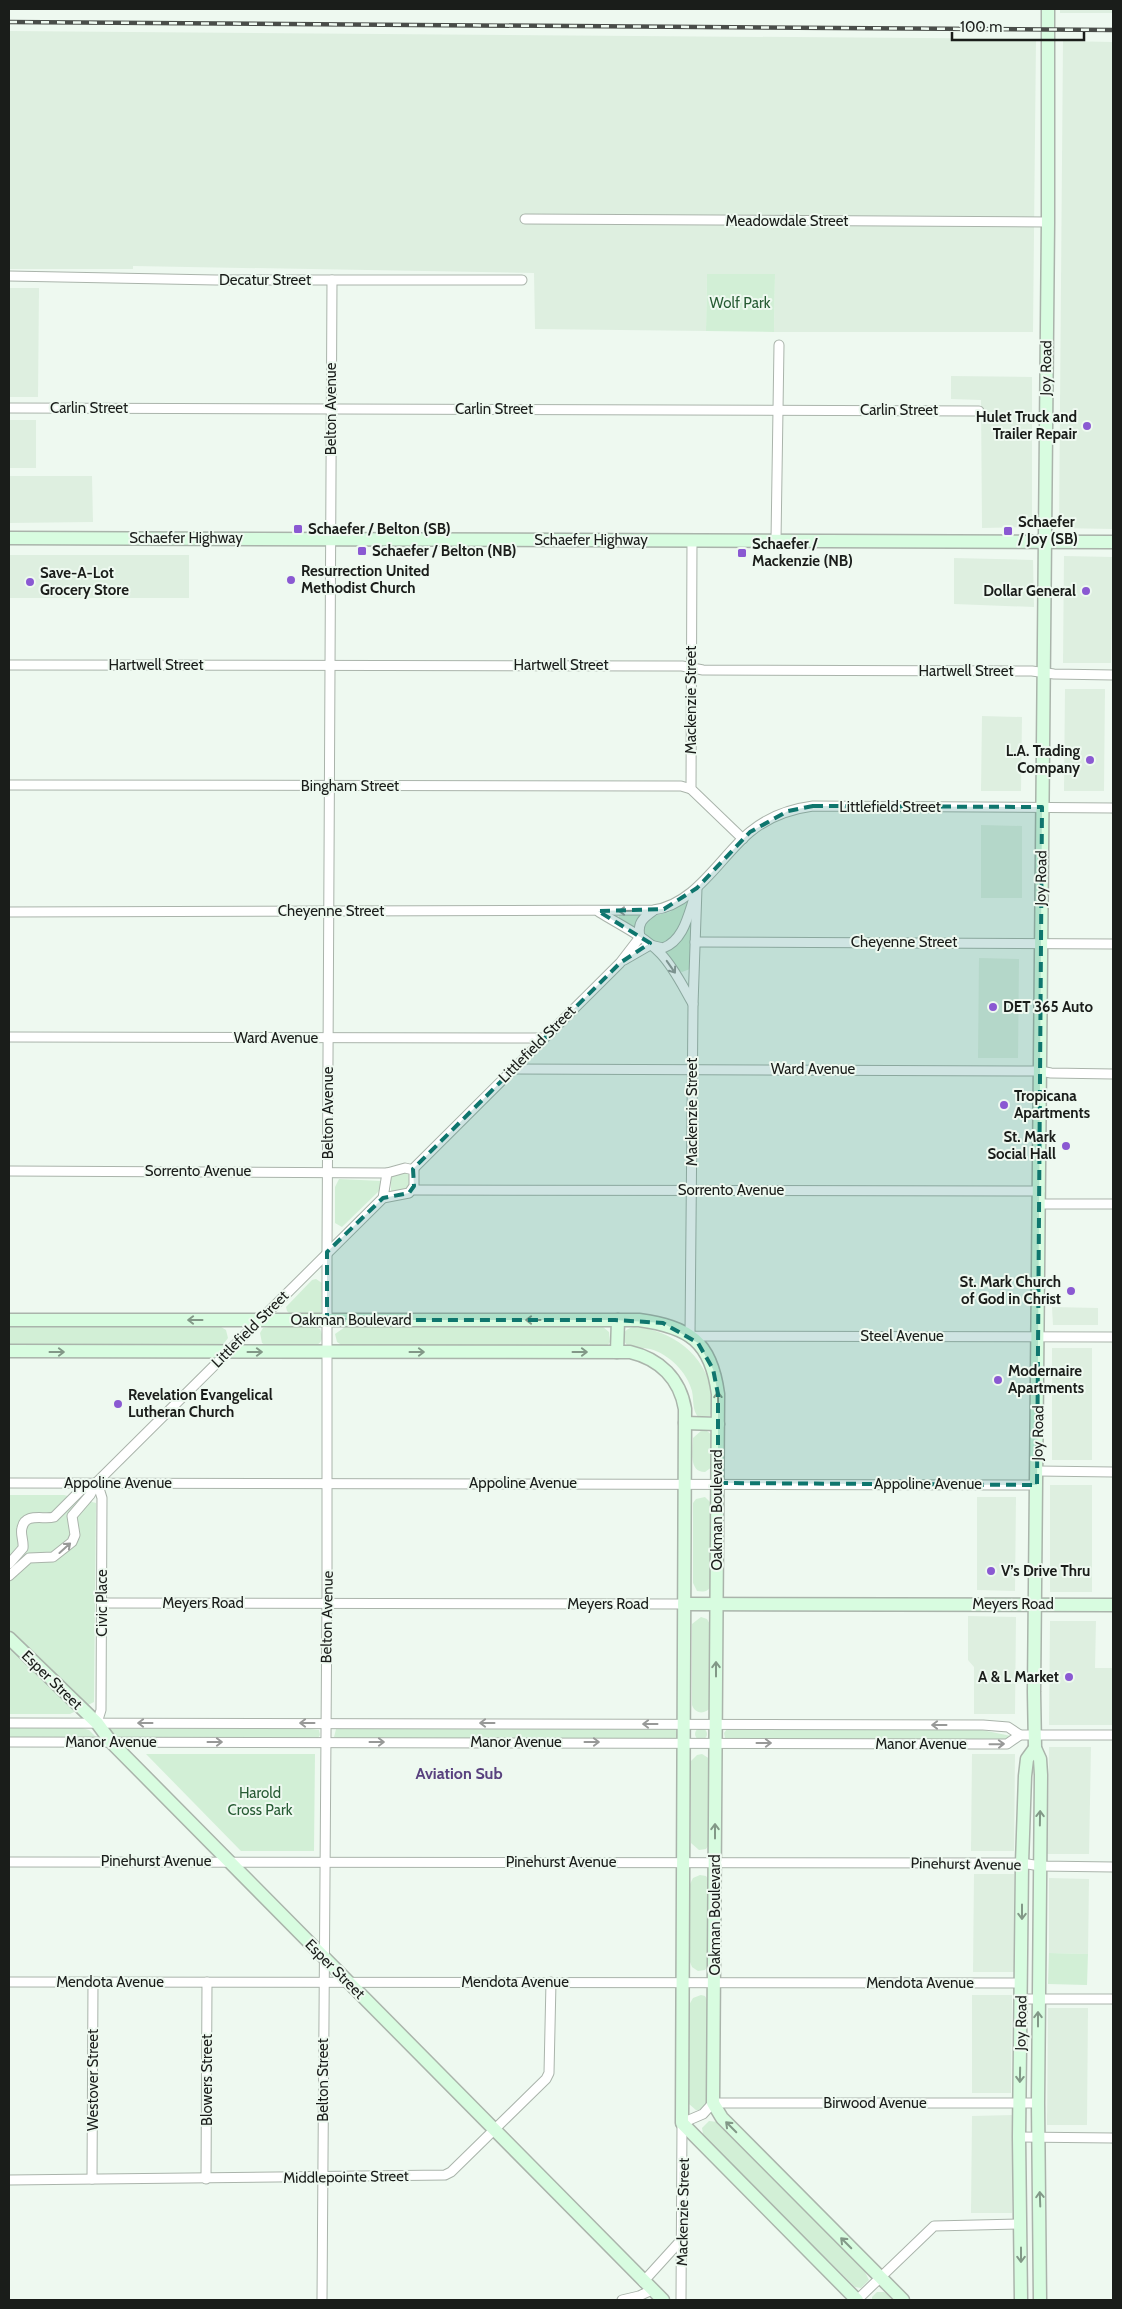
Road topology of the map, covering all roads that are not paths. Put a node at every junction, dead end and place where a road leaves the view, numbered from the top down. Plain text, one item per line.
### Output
1 (1048, 9) edge
2 (525, 220) dead end
3 (1048, 222) junction
4 (9, 276) edge
5 (332, 280) junction
6 (522, 280) dead end
7 (779, 345) dead end
8 (9, 408) edge
9 (331, 408) junction
10 (778, 410) junction
11 (979, 411) dead end
12 (9, 538) edge
13 (330, 539) junction
14 (692, 540) junction
15 (776, 540) junction
16 (1044, 541) junction
17 (1113, 542) edge
18 (9, 665) edge
19 (330, 665) junction
20 (692, 668) junction
21 (1043, 672) junction
22 (1113, 675) edge
23 (9, 785) edge
24 (329, 786) junction
25 (691, 789) junction
26 (1042, 807) junction
27 (1113, 808) edge
28 (743, 838) junction
29 (697, 888) junction
30 (653, 910) junction
31 (9, 912) edge
32 (329, 912) junction
33 (598, 912) junction
34 (640, 937) junction
35 (695, 942) junction
36 (1041, 943) junction
37 (1113, 944) edge
38 (650, 946) junction
39 (620, 963) junction
40 (693, 1005) junction
41 (9, 1037) edge
42 (328, 1038) junction
43 (543, 1038) junction
44 (512, 1068) junction
45 (692, 1069) junction
46 (1040, 1071) junction
47 (1113, 1074) edge
48 (413, 1169) junction
49 (9, 1171) edge
50 (327, 1172) junction
51 (387, 1173) junction
52 (417, 1190) junction
53 (691, 1190) junction
54 (383, 1198) junction
55 (1040, 1198) junction
56 (1113, 1204) edge
57 (327, 1252) junction
58 (9, 1320) edge
59 (259, 1320) junction
60 (327, 1320) junction
61 (618, 1320) junction
62 (690, 1336) junction
63 (1039, 1336) junction
64 (1113, 1338) edge
65 (9, 1351) edge
66 (226, 1352) junction
67 (328, 1352) junction
68 (617, 1352) junction
69 (685, 1423) junction
70 (718, 1424) junction
71 (1038, 1471) junction
72 (1113, 1472) edge
73 (97, 1482) junction
74 (9, 1483) edge
75 (328, 1483) junction
76 (685, 1483) junction
77 (718, 1483) junction
78 (1037, 1485) junction
79 (9, 1564) edge
80 (9, 1576) edge
81 (102, 1603) junction
82 (327, 1604) junction
83 (684, 1604) junction
84 (717, 1604) junction
85 (1035, 1604) junction
86 (1113, 1605) edge
87 (9, 1638) edge
88 (9, 1723) edge
89 (97, 1723) junction
90 (326, 1723) junction
91 (684, 1724) junction
92 (716, 1724) junction
93 (1020, 1735) junction
94 (1035, 1735) junction
95 (1113, 1735) edge
96 (9, 1742) edge
97 (111, 1742) junction
98 (326, 1742) junction
99 (684, 1742) junction
100 (716, 1742) junction
101 (1035, 1748) junction
102 (229, 1861) junction
103 (9, 1862) edge
104 (325, 1862) junction
105 (683, 1862) junction
106 (715, 1862) junction
107 (1022, 1863) junction
108 (1040, 1866) junction
109 (1113, 1867) edge
110 (324, 1958) junction
111 (9, 1982) edge
112 (93, 1982) junction
113 (207, 1982) junction
114 (324, 1982) junction
115 (348, 1982) junction
116 (551, 1982) junction
117 (682, 1982) junction
118 (714, 1982) junction
119 (1021, 1983) junction
120 (1038, 1998) junction
121 (1021, 1999) junction
122 (1113, 1999) edge
123 (713, 2103) junction
124 (1020, 2103) junction
125 (1038, 2103) junction
126 (682, 2123) junction
127 (494, 2129) junction
128 (1019, 2137) junction
129 (1038, 2138) junction
130 (1113, 2138) edge
131 (92, 2178) junction
132 (322, 2178) junction
133 (206, 2179) junction
134 (9, 2180) edge
135 (1022, 2224) junction
136 (683, 2238) junction
137 (880, 2278) junction
138 (648, 2286) junction
139 (322, 2300) edge
140 (622, 2300) edge
141 (663, 2300) edge
142 (682, 2300) edge
143 (857, 2300) edge
144 (903, 2300) edge
145 (1021, 2300) edge
146 (1040, 2300) edge

1 - 3 street, Joy Road
2 - 3 street, Meadowdale Street
3 - 16 street, Joy Road
4 - 5 street, Decatur Street
5 - 6 street, Decatur Street
5 - 9 street, Belton Avenue
7 - 10 street
8 - 9 street, Carlin Street
9 - 10 street, Carlin Street
9 - 13 street, Belton Avenue
10 - 11 street, Carlin Street
10 - 15 street
12 - 13 street, Schaefer Highway
13 - 14 street, Schaefer Highway
13 - 19 street
14 - 15 street, Schaefer Highway
14 - 20 street, Mackenzie Street
15 - 16 street, Schaefer Highway
16 - 17 street, Schaefer Highway
16 - 21 street, Joy Road
18 - 19 street, Hartwell Street
19 - 20 street, Hartwell Street
19 - 24 street, Belton Avenue
20 - 21 street, Hartwell Street
20 - 25 street, Mackenzie Street
21 - 22 street, Hartwell Street
21 - 26 street, Joy Road
23 - 24 street, Bingham Street
24 - 25 street, Bingham Street
24 - 32 street, Belton Avenue
25 - 28 street
26 - 27 street, Littlefield Street
26 - 28 street, Littlefield Street
26 - 36 street, Joy Road
28 - 29 street, Littlefield Street
29 - 30 street, Littlefield Street
29 - 35 street, Mackenzie Street
29 - 38 street, Littlefield Street
30 -> 33 street, Cheyenne Street
30 - 34 street, Littlefield Street
31 - 32 street, Cheyenne Street
32 - 33 street, Cheyenne Street
32 - 42 street, Belton Avenue
33 - 34 street
34 - 38 street
34 - 39 street, Littlefield Street
35 - 36 street, Cheyenne Street
35 - 40 street, Mackenzie Street
36 - 37 street, Cheyenne Street
36 - 46 street, Joy Road
38 - 39 street, Littlefield Street
38 -> 40 street
39 - 43 street, Littlefield Street
40 - 45 street, Mackenzie Street
41 - 42 street, Ward Avenue
42 - 43 street, Ward Avenue
42 - 50 street, Belton Avenue
43 - 44 street, Littlefield Street
44 - 45 street, Ward Avenue
44 - 48 street, Littlefield Street
45 - 46 street, Ward Avenue
45 - 53 street, Mackenzie Street
46 - 47 street, Ward Avenue
46 - 55 street, Joy Road
48 - 51 street, Sorrento Avenue
48 - 52 street
49 - 50 street, Sorrento Avenue
50 - 51 street, Sorrento Avenue
50 - 57 street
51 - 54 street
52 - 53 street, Sorrento Avenue
52 - 54 street, Sorrento Avenue
53 - 55 street, Sorrento Avenue
53 - 62 street, Mackenzie Street
54 - 57 street, Littlefield Street
55 - 56 street, Sorrento Avenue
55 - 63 street, Joy Road
57 - 59 street, Littlefield Street
57 - 60 street, Belton Avenue
59 -> 58 street, Oakman Boulevard
59 - 60 street, Oakman Boulevard
59 - 66 street, Littlefield Street
61 -> 60 street, Oakman Boulevard
60 - 67 street, Belton Avenue
61 - 62 street, Oakman Boulevard
61 - 68 street
62 - 63 street, Steel Avenue
70 -> 62 street, Oakman Boulevard
63 - 64 street, Steel Avenue
63 - 71 street, Joy Road
65 -> 66 street
66 -> 67 street
66 - 73 street, Littlefield Street
67 -> 68 street
67 - 75 street, Belton Avenue
68 - 69 street
69 - 70 street
69 - 76 street
70 - 77 street, Oakman Boulevard
71 - 72 street
71 - 78 street, Joy Road
73 - 74 street, Appoline Avenue
73 - 75 street, Appoline Avenue
73 - 79 street, Littlefield Street
80 -> 73 street, Littlefield Street
73 - 81 street, Civic Place
75 - 76 street, Appoline Avenue
75 - 82 street, Belton Avenue
76 - 77 street, Appoline Avenue
76 - 83 street
77 - 78 street, Appoline Avenue
77 - 84 street, Oakman Boulevard
78 - 85 street, Joy Road
81 - 82 street, Meyers Road
81 - 89 street, Civic Place
82 - 83 street, Meyers Road
82 - 90 street, Belton Avenue
83 - 84 street, Meyers Road
83 - 91 street
84 - 85 street, Meyers Road
92 -> 84 street, Oakman Boulevard
85 - 86 street, Meyers Road
85 - 94 street, Joy Road
87 - 89 street, Esper Street
88 - 89 street, Manor Avenue
90 -> 89 street, Manor Avenue
89 - 97 street, Esper Street
91 -> 90 street, Manor Avenue
90 - 98 street, Belton Avenue
91 - 92 street, Manor Avenue
91 - 99 street
93 -> 92 street, Manor Avenue
92 - 100 street, Oakman Boulevard
93 - 94 street, Manor Avenue
100 -> 93 street, Manor Avenue
94 - 95 street, Manor Avenue
94 - 101 street, Joy Road
96 - 97 street, Manor Avenue
97 -> 98 street, Manor Avenue
97 - 102 street, Esper Street
98 -> 99 street, Manor Avenue
98 - 104 street, Belton Avenue
99 - 100 street, Manor Avenue
99 - 105 street
106 -> 100 street, Oakman Boulevard
101 - 107 street, Joy Road
108 -> 101 street, Joy Road
102 - 103 street, Pinehurst Avenue
102 - 104 street, Pinehurst Avenue
102 - 110 street, Esper Street
104 - 105 street, Pinehurst Avenue
104 - 110 street, Belton Avenue
105 - 106 street, Pinehurst Avenue
105 - 117 street
106 - 107 street, Pinehurst Avenue
106 - 118 street, Oakman Boulevard
107 - 108 street, Pinehurst Avenue
107 -> 119 street, Joy Road
108 - 109 street, Pinehurst Avenue
108 - 120 street, Joy Road
110 - 114 street, Belton Avenue
110 - 115 street, Esper Street
111 - 112 street, Mendota Avenue
112 - 113 street, Mendota Avenue
112 - 131 street, Westover Street
113 - 114 street, Mendota Avenue
113 - 133 street, Blowers Street
114 - 115 street, Mendota Avenue
114 - 132 street, Belton Street
115 - 116 street, Mendota Avenue
115 - 127 street, Esper Street
116 - 117 street, Mendota Avenue
116 - 127 street, Middlepointe Street
117 - 118 street, Mendota Avenue
117 - 126 street
118 - 119 street, Mendota Avenue
118 - 123 street, Oakman Boulevard
119 - 121 street, Joy Road
120 - 121 street
120 - 122 street
125 -> 120 street, Joy Road
121 -> 124 street, Joy Road
123 - 124 street, Birwood Avenue
123 - 126 street
137 -> 123 street
124 - 125 street, Birwood Avenue
124 - 128 street, Joy Road
125 - 129 street, Joy Road
126 - 136 street, Mackenzie Street
126 - 143 street
127 - 132 street, Middlepointe Street
127 - 138 street, Esper Street
128 - 129 street
128 - 135 street, Joy Road
129 - 130 street
146 -> 129 street, Joy Road
131 - 133 street, Middlepointe Street
131 - 134 street, Middlepointe Street
132 - 133 street, Middlepointe Street
132 - 139 street
135 - 137 street
135 -> 145 street, Joy Road
136 - 138 street
136 - 142 street, Mackenzie Street
137 - 143 street
137 - 144 street
138 - 140 street
138 - 141 street, Esper Street

